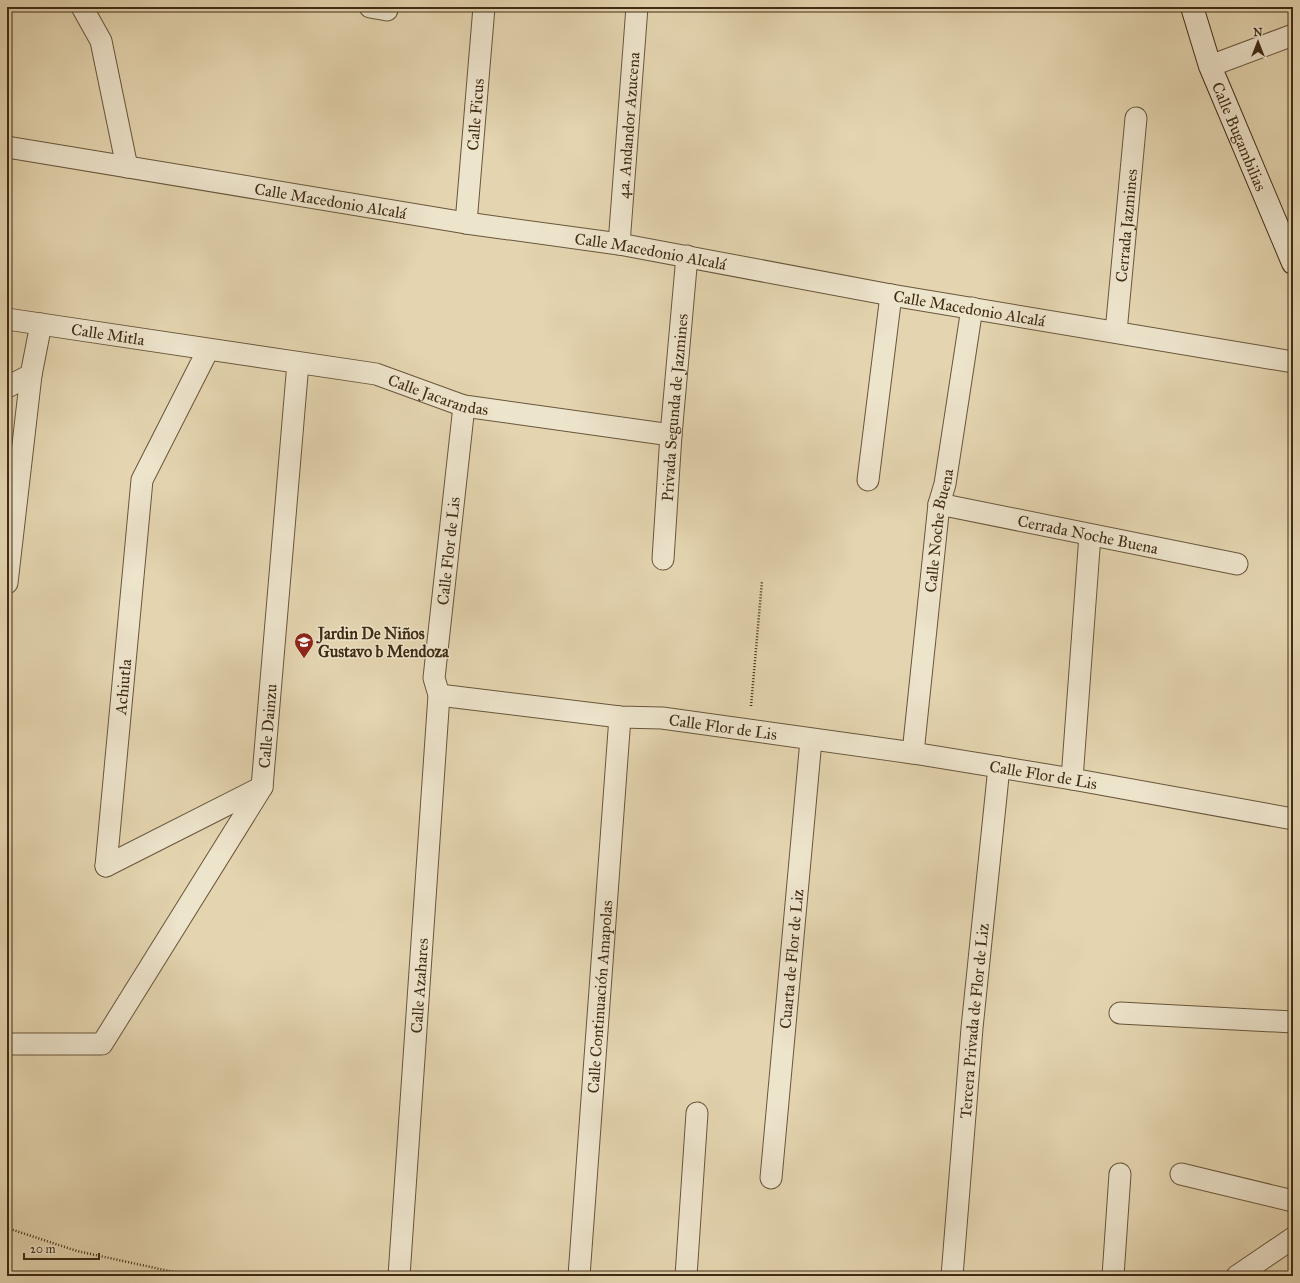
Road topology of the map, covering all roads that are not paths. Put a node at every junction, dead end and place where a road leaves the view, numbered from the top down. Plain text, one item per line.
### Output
1 (82, 7) edge
2 (484, 7) edge
3 (637, 7) edge
4 (1192, 7) edge
5 (1293, 35) edge
6 (1210, 66) junction
7 (1136, 118) dead end
8 (7, 147) edge
9 (127, 167) junction
10 (466, 223) junction
11 (619, 244) junction
12 (687, 256) junction
13 (1293, 263) edge
14 (891, 295) junction
15 (972, 308) junction
16 (7, 319) edge
17 (41, 324) junction
18 (1116, 332) junction
19 (208, 350) junction
20 (1293, 362) edge
21 (298, 363) junction
22 (31, 375) junction
23 (7, 387) edge
24 (464, 406) junction
25 (671, 435) junction
26 (868, 480) dead end
27 (939, 504) junction
28 (1090, 535) junction
29 (663, 559) dead end
30 (1237, 564) dead end
31 (8, 570) edge
32 (439, 695) junction
33 (620, 717) junction
34 (811, 740) junction
35 (913, 753) junction
36 (999, 767) junction
37 (1072, 779) junction
38 (262, 787) junction
39 (1293, 819) edge
40 (1120, 1013) dead end
41 (1293, 1022) edge
42 (7, 1044) edge
43 (697, 1113) dead end
44 (1120, 1174) dead end
45 (1181, 1174) dead end
46 (771, 1178) dead end
47 (1293, 1201) edge
48 (1293, 1238) edge
49 (399, 1276) edge
50 (579, 1276) edge
51 (686, 1276) edge
52 (952, 1276) edge
53 (1113, 1276) edge
54 (1237, 1276) edge

1 - 9 street
2 - 10 street, Calle Ficus
3 - 11 street, 4a. Andandor Azucena
4 - 6 street, Calle Bugambilias
5 - 6 street
6 - 13 street, Calle Bugambilias
7 - 18 street, Cerrada Jazmines
8 - 9 street, Calle Macedonio Alcalá
9 - 10 street, Calle Macedonio Alcalá
10 - 11 street, Calle Macedonio Alcalá
11 - 12 street, Calle Macedonio Alcalá
12 - 14 street, Calle Macedonio Alcalá
12 - 25 street, Privada Segunda de Jazmines
14 - 15 street, Calle Macedonio Alcalá
14 - 26 street
15 - 18 street, Calle Macedonio Alcalá
15 - 27 street, Calle Noche Buena
16 - 17 street, Calle Mitla
17 - 19 street, Calle Mitla
17 - 22 street
18 - 20 street, Calle Macedonio Alcalá
19 - 21 street, Calle Jacarandas
19 - 38 street, Achiutla
21 - 24 street, Calle Jacarandas
21 - 38 street, Calle Dainzu
22 - 23 street
22 - 31 street
24 - 25 street, Calle Jacarandas
24 - 32 street, Calle Flor de Lis
25 - 29 street, Privada Segunda de Jazmines
27 - 28 street, Cerrada Noche Buena
27 - 35 street, Calle Noche Buena
28 - 30 street, Cerrada Noche Buena
28 - 37 street
32 - 33 street, Calle Flor de Lis
32 - 49 street, Calle Azahares
33 - 34 street, Calle Flor de Lis
33 - 50 street, Calle Continuación Amapolas
34 - 35 street, Calle Flor de Lis
34 - 46 street, Cuarta de Flor de Liz
35 - 36 street, Calle Flor de Lis
36 - 37 street, Calle Flor de Lis
36 - 52 street, Tercera Privada de Flor de Liz
37 - 39 street, Calle Flor de Lis
38 - 42 street, Calle Dainzu
40 - 41 street
43 - 51 street
44 - 53 street
45 - 47 street
48 - 54 street

